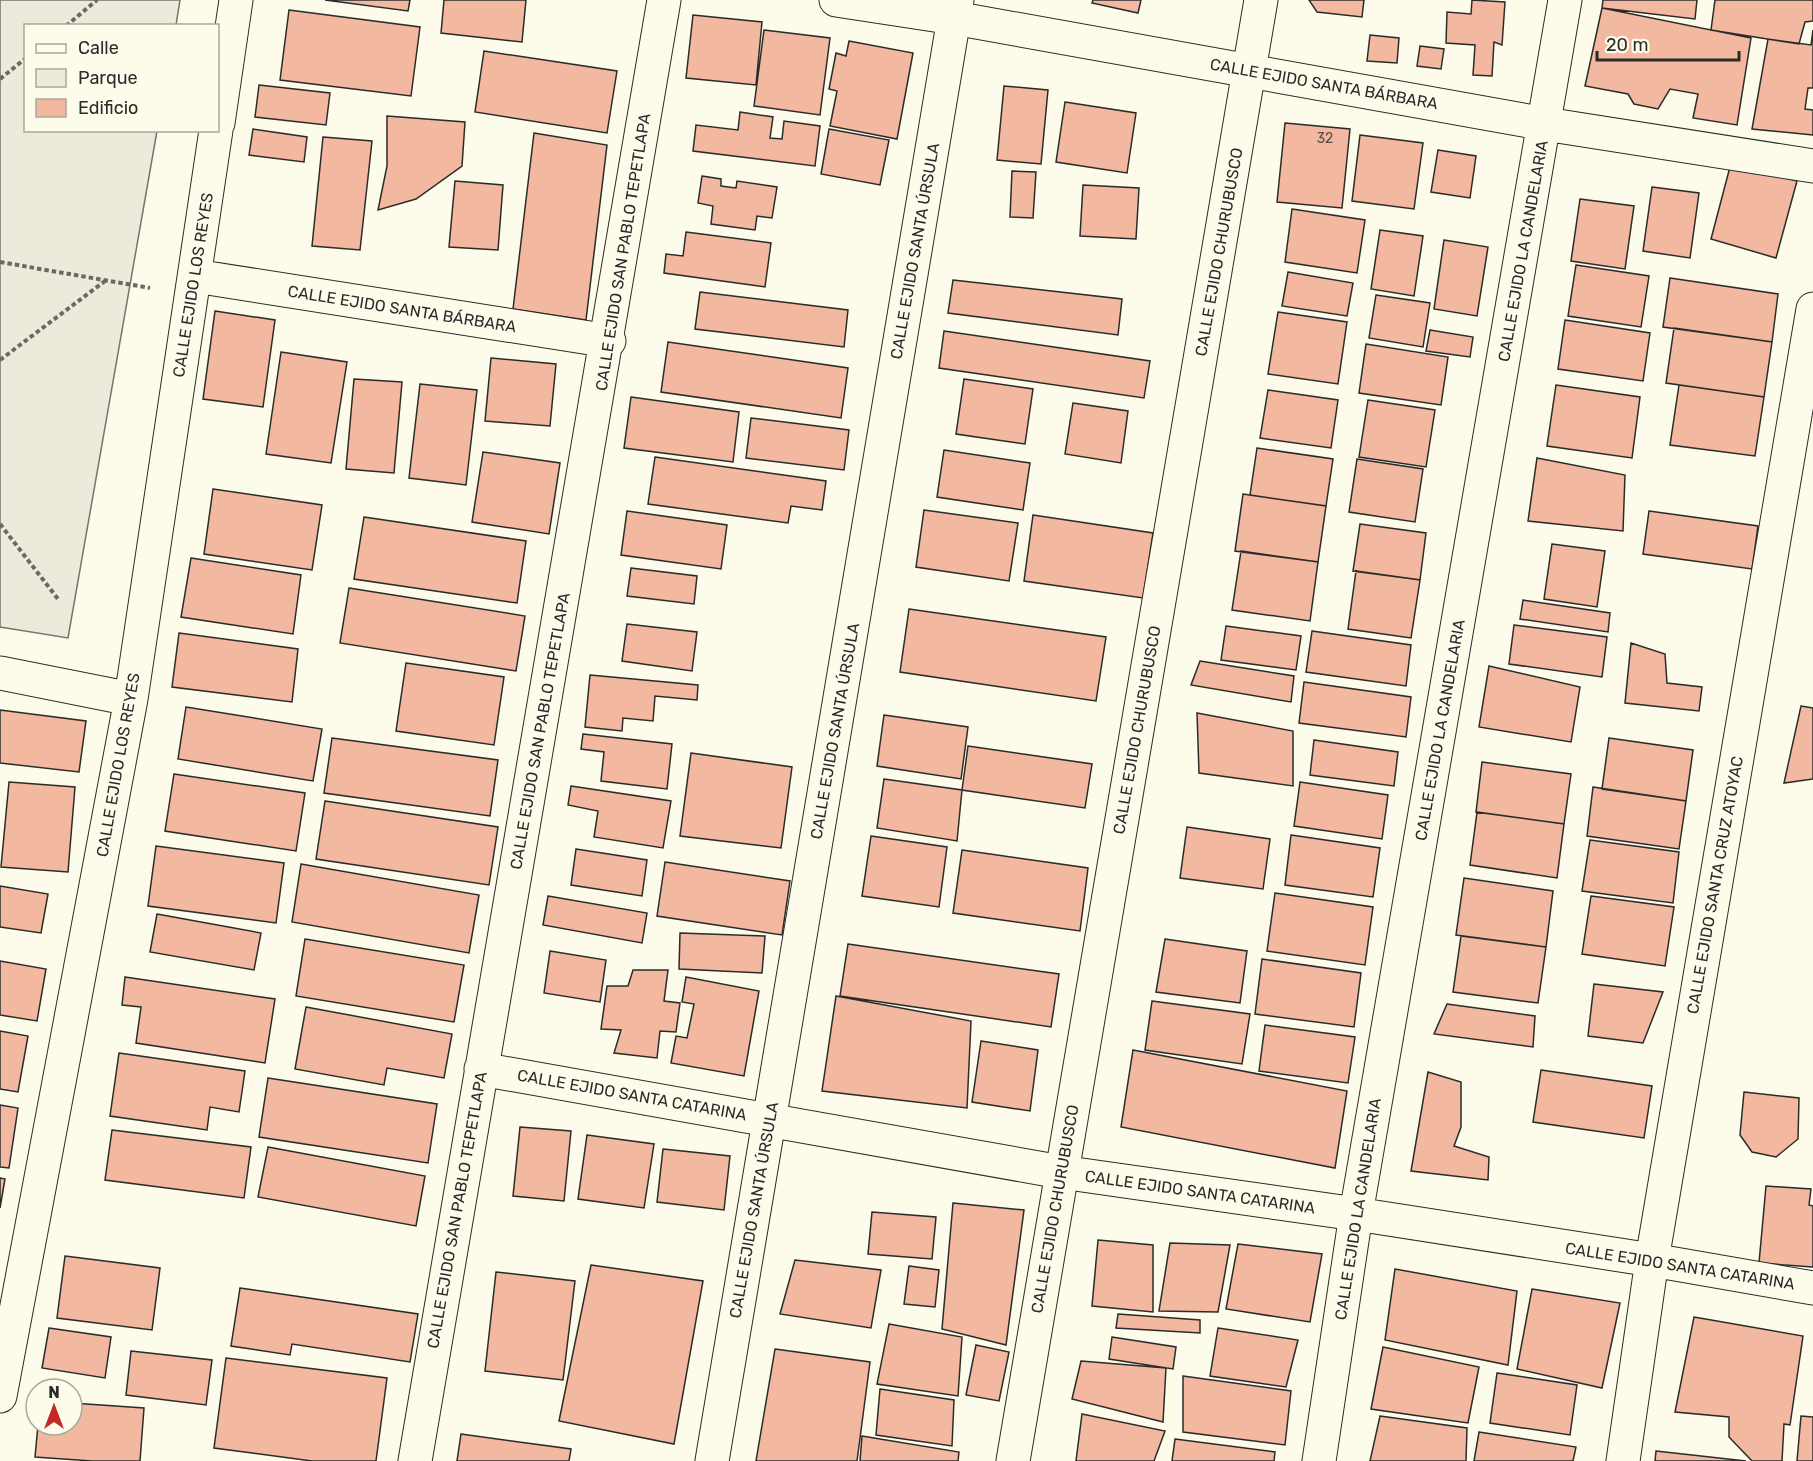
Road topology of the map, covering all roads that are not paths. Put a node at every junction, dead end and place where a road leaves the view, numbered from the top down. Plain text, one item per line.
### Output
1 (236, 0) edge
2 (664, 0) edge
3 (836, 0) edge
4 (1262, 0) edge
5 (1565, 0) edge
6 (956, 9) edge
7 (1250, 71) junction
8 (219, 116) edge
9 (1545, 124) junction
10 (216, 132) edge
11 (1813, 166) edge
12 (193, 285) junction
13 (1813, 309) edge
14 (609, 341) junction
15 (0, 673) edge
16 (131, 699) junction
17 (481, 1068) junction
18 (770, 1119) junction
19 (1061, 1172) junction
20 (1356, 1214) junction
21 (1652, 1260) junction
22 (1813, 1288) edge
23 (0, 1396) edge
24 (415, 1461) edge
25 (712, 1461) edge
26 (1013, 1461) edge
27 (1319, 1461) edge
28 (1623, 1461) edge

1 - 8 street
2 - 14 street, CALLE EJIDO SAN PABLO TEPETLAPA
3 - 6 street, CALLE EJIDO SANTA BÁRBARA
4 - 7 street, CALLE EJIDO CHURUBUSCO
5 - 9 street, CALLE EJIDO LA CANDELARIA
6 - 7 street, CALLE EJIDO SANTA BÁRBARA
6 - 18 street, CALLE EJIDO SANTA ÚRSULA
7 - 9 street, CALLE EJIDO SANTA BÁRBARA
7 - 19 street, CALLE EJIDO CHURUBUSCO
9 - 11 street, CALLE EJIDO SANTA BÁRBARA
9 - 20 street, CALLE EJIDO LA CANDELARIA
10 - 12 street, CALLE EJIDO LOS REYES
12 - 14 street, CALLE EJIDO SANTA BÁRBARA
12 - 16 street, CALLE EJIDO LOS REYES
13 - 21 street, CALLE EJIDO SANTA CRUZ ATOYAC
14 - 17 street, CALLE EJIDO SAN PABLO TEPETLAPA
15 - 16 street
16 - 23 street, CALLE EJIDO LOS REYES
17 - 18 street, CALLE EJIDO SANTA CATARINA
17 - 24 street, CALLE EJIDO SAN PABLO TEPETLAPA
18 - 19 street, CALLE EJIDO SANTA CATARINA
18 - 25 street, CALLE EJIDO SANTA ÚRSULA
19 - 20 street, CALLE EJIDO SANTA CATARINA
19 - 26 street, CALLE EJIDO CHURUBUSCO
20 - 21 street, CALLE EJIDO SANTA CATARINA
20 - 27 street, CALLE EJIDO LA CANDELARIA
21 - 22 street, CALLE EJIDO SANTA CATARINA
21 - 28 street, CALLE EJIDO SANTA CRUZ ATOYAC

